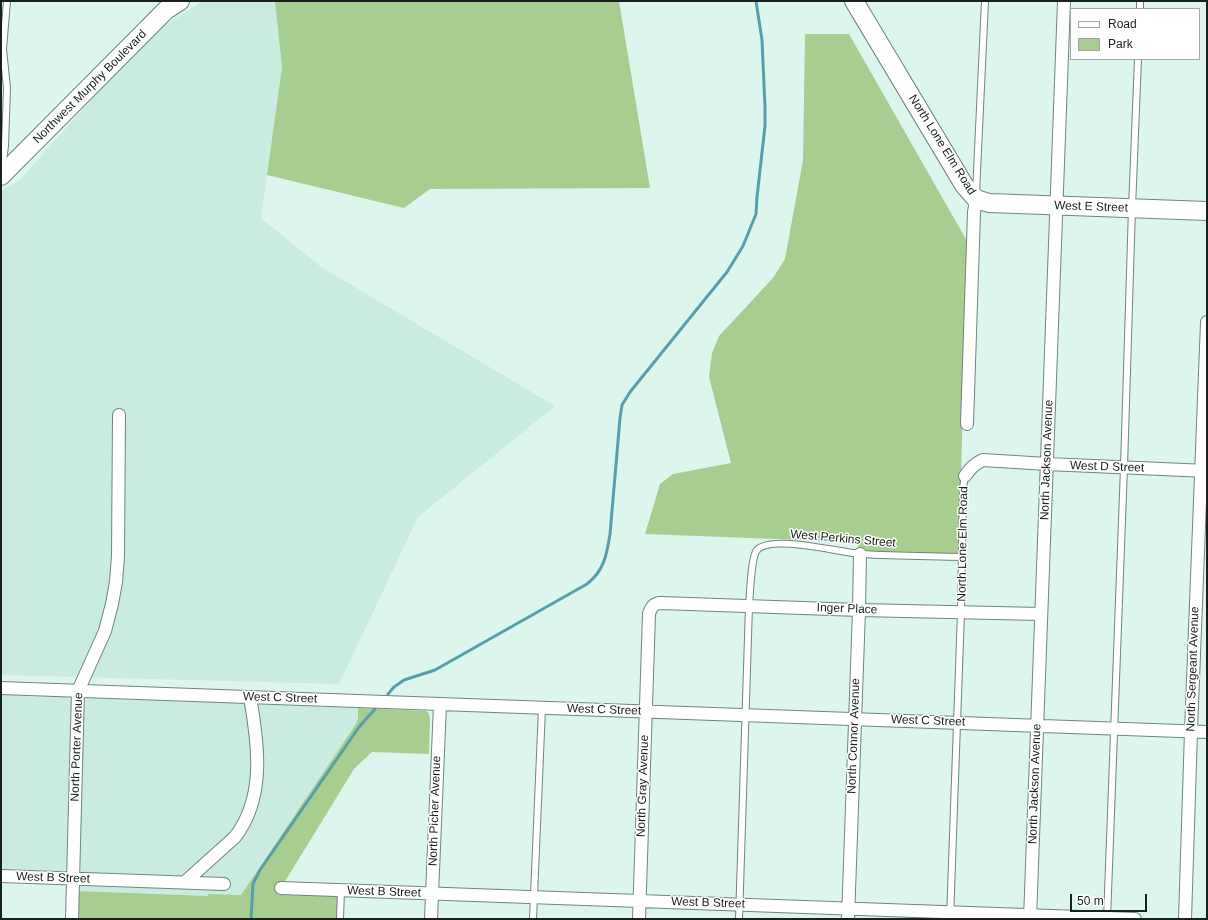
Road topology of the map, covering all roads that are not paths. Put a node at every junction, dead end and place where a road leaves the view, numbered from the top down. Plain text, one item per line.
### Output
1 (7, 1) edge
2 (180, 1) edge
3 (854, 1) edge
4 (984, 1) edge
5 (1064, 1) edge
6 (1138, 60) edge
7 (2, 170) edge
8 (976, 199) junction
9 (1057, 206) junction
10 (1132, 208) junction
11 (1207, 211) edge
12 (1207, 322) edge
13 (119, 415) dead end
14 (968, 424) dead end
15 (1047, 464) junction
16 (1124, 467) junction
17 (1204, 470) edge
18 (965, 476) joint
19 (860, 554) junction
20 (962, 558) junction
21 (653, 606) joint
22 (749, 606) junction
23 (859, 610) junction
24 (961, 612) junction
25 (1041, 614) junction
26 (1, 688) edge
27 (78, 691) junction
28 (250, 697) junction
29 (440, 704) junction
30 (542, 708) junction
31 (646, 711) junction
32 (745, 715) junction
33 (855, 719) junction
34 (957, 722) junction
35 (1037, 725) junction
36 (1114, 728) junction
37 (1191, 731) junction
38 (1207, 732) edge
39 (1, 876) edge
40 (73, 878) junction
41 (185, 882) junction
42 (224, 884) dead end
43 (281, 888) dead end
44 (341, 890) junction
45 (432, 893) junction
46 (534, 897) junction
47 (640, 901) junction
48 (739, 904) junction
49 (848, 914) edge
50 (950, 916) edge
51 (1030, 917) edge
52 (72, 919) edge
53 (340, 919) edge
54 (431, 919) edge
55 (533, 919) edge
56 (639, 919) edge
57 (739, 919) edge
58 (1107, 919) edge
59 (1135, 919) edge
60 (1185, 919) edge

1 - 7 lane
2 - 7 street, Northwest Murphy Boulevard
3 - 8 street, North Lone Elm Road
4 - 8 lane
5 - 9 street, North Jackson Avenue
6 - 10 lane
8 - 9 street, West E Street
8 - 14 street, North Lone Elm Road
9 - 10 street, West E Street
9 - 15 street, North Jackson Avenue
10 - 11 street, West E Street
10 - 16 lane
12 - 17 street, North Sergeant Avenue
13 - 27 street, North Porter Avenue
15 - 16 street, West D Street
15 - 18 street, West D Street
15 - 25 street, North Jackson Avenue
16 - 17 street, West D Street
16 - 36 lane
17 - 37 street, North Sergeant Avenue
18 - 20 lane, North Lone Elm Road
19 - 20 lane, West Perkins Street
19 - 22 lane, West Perkins Street
19 - 23 street, North Connor Avenue
20 - 24 lane, North Lone Elm Road
21 - 22 street, Inger Place
21 - 31 street, North Gray Avenue
22 - 23 street, Inger Place
22 - 32 lane
23 - 24 street, Inger Place
23 - 33 street, North Connor Avenue
24 - 25 street, Inger Place
24 - 34 lane, North Lone Elm Road
25 - 35 street, North Jackson Avenue
26 - 27 street, West C Street
27 - 28 street, West C Street
27 - 40 street, North Porter Avenue
28 - 29 street, West C Street
28 - 41 street
29 - 30 street, West C Street
29 - 45 street, North Picher Avenue
30 - 31 street, West C Street
30 - 46 lane
31 - 32 street, West C Street
31 - 47 street, North Gray Avenue
32 - 33 street, West C Street
32 - 48 lane
33 - 34 street, West C Street
33 - 49 street, North Connor Avenue
34 - 35 street, West C Street
34 - 50 lane, North Lone Elm Road
35 - 36 street, West C Street
35 - 51 street, North Jackson Avenue
36 - 37 street, West C Street
36 - 58 lane
37 - 38 street, West C Street
37 - 60 street, North Sergeant Avenue
39 - 40 street, West B Street
40 - 41 street, West B Street
40 - 52 street, North Porter Avenue
41 - 42 street, West B Street
43 - 44 street, West B Street
44 - 45 street, West B Street
44 - 53 lane
45 - 46 street, West B Street
45 - 54 street, North Picher Avenue
46 - 47 street, West B Street
46 - 55 lane
47 - 48 street, West B Street
47 - 56 street, North Gray Avenue
48 - 49 street, West B Street
48 - 57 lane
49 - 50 street, West B Street
50 - 51 street, West B Street
51 - 58 street, West B Street
58 - 59 street, West B Street

